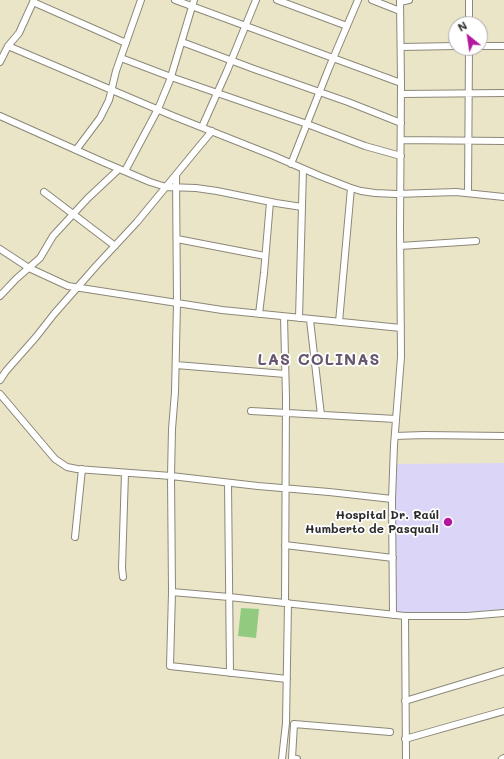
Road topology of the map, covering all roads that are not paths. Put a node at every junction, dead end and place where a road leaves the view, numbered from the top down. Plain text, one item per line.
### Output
1 (141, 0) edge
2 (175, 0) edge
3 (256, 0) edge
4 (277, 0) edge
5 (358, 0) edge
6 (372, 0) edge
7 (409, 0) edge
8 (469, 0) edge
9 (34, 1) edge
10 (400, 1) edge
11 (193, 3) edge
12 (400, 11) junction
13 (469, 16) edge
14 (246, 26) junction
15 (347, 26) junction
16 (182, 42) junction
17 (126, 43) junction
18 (8, 46) junction
19 (448, 46) edge
20 (488, 46) edge
21 (504, 46) edge
22 (401, 47) junction
23 (469, 56) edge
24 (121, 58) junction
25 (333, 58) junction
26 (232, 60) junction
27 (0, 62) edge
28 (171, 77) junction
29 (401, 83) junction
30 (112, 90) junction
31 (319, 92) junction
32 (218, 93) junction
33 (504, 93) edge
34 (401, 94) junction
35 (469, 94) junction
36 (158, 109) junction
37 (0, 116) edge
38 (401, 123) junction
39 (307, 124) junction
40 (202, 127) junction
41 (212, 131) junction
42 (401, 140) junction
43 (468, 141) junction
44 (504, 141) edge
45 (76, 150) junction
46 (401, 156) junction
47 (291, 164) junction
48 (303, 169) junction
49 (122, 170) junction
50 (176, 176) junction
51 (166, 187) junction
52 (176, 187) junction
53 (352, 188) junction
54 (44, 192) dead end
55 (468, 193) junction
56 (400, 194) junction
57 (504, 197) edge
58 (270, 202) junction
59 (302, 207) junction
60 (74, 214) junction
61 (177, 239) junction
62 (476, 241) dead end
63 (115, 246) junction
64 (400, 246) junction
65 (0, 249) edge
66 (265, 256) junction
67 (29, 268) junction
68 (77, 288) junction
69 (0, 296) edge
70 (177, 303) junction
71 (258, 314) junction
72 (284, 317) junction
73 (299, 318) junction
74 (310, 320) junction
75 (340, 322) junction
76 (401, 328) junction
77 (176, 366) junction
78 (285, 374) junction
79 (0, 380) edge
80 (0, 394) edge
81 (252, 411) dead end
82 (286, 413) junction
83 (321, 415) junction
84 (396, 418) junction
85 (395, 436) junction
86 (504, 436) edge
87 (82, 469) junction
88 (125, 473) junction
89 (171, 476) junction
90 (228, 483) junction
91 (285, 489) junction
92 (392, 499) junction
93 (75, 536) dead end
94 (285, 545) junction
95 (393, 558) junction
96 (123, 577) dead end
97 (172, 592) junction
98 (229, 597) junction
99 (287, 603) junction
100 (504, 613) edge
101 (393, 615) junction
102 (405, 616) junction
103 (230, 672) junction
104 (504, 672) edge
105 (288, 679) junction
106 (405, 702) junction
107 (504, 711) edge
108 (390, 732) dead end
109 (405, 739) junction
110 (282, 759) edge
111 (297, 759) edge
112 (406, 759) edge

1 - 17 street
2 - 11 street
3 - 14 street
4 - 15 street
5 - 15 street
6 - 12 street
7 - 10 street
8 - 13 street
9 - 17 street
9 - 18 street
10 - 12 street
11 - 14 street
11 - 16 street
12 - 22 street
14 - 25 street
14 - 26 street
15 - 25 street
16 - 26 street
16 - 28 street
17 - 24 street
18 - 27 street
18 - 30 street
19 - 22 street
20 - 21 street
22 - 29 street
23 - 35 street
24 - 28 street
24 - 30 street
25 - 29 street
25 - 31 street
26 - 31 street
26 - 32 street
28 - 32 street
28 - 36 street
29 - 34 street
30 - 36 street
30 - 45 street
31 - 38 street
31 - 39 street
32 - 39 street
32 - 40 street
33 - 35 street
34 - 35 street
34 - 38 street
35 - 43 street
36 - 40 street
36 - 49 street
37 - 45 street
38 - 42 street
39 - 46 street
39 - 47 street
40 - 41 street
41 - 47 street
41 - 50 street
42 - 43 street
42 - 46 street
43 - 44 street
43 - 55 street
45 - 49 street
46 - 56 street
47 - 48 street
48 - 53 street
48 - 59 street
49 - 51 street
49 - 60 street
50 - 51 street
50 - 52 street
51 - 52 street
51 - 63 street
52 - 58 street
52 - 61 street
53 - 56 street
53 - 75 street
54 - 60 street
55 - 56 street
55 - 57 street
56 - 64 street
58 - 59 street
58 - 66 street
59 - 73 street
60 - 63 street
60 - 67 street
61 - 66 street
61 - 70 street
62 - 64 street
63 - 68 street
64 - 76 street
65 - 67 street
66 - 71 street
67 - 68 street
67 - 69 street
68 - 70 street
68 - 79 street
70 - 71 street
70 - 77 street
71 - 72 street
72 - 73 street
72 - 78 street
73 - 74 street
74 - 75 street
74 - 83 street
75 - 76 street
76 - 84 street
77 - 78 street
77 - 89 street
78 - 82 street
80 - 87 street
81 - 82 street
82 - 83 street
82 - 91 street
83 - 84 street
84 - 85 street
85 - 86 street
85 - 92 street
87 - 88 street
87 - 93 street
88 - 89 street
88 - 96 street
89 - 90 street
89 - 97 street
90 - 91 street
90 - 98 street
91 - 92 street
91 - 94 street
92 - 95 street
94 - 95 street
94 - 99 street
95 - 101 street
97 - 98 street
97 - 103 street
98 - 99 street
98 - 103 street
99 - 101 street
99 - 105 street
100 - 102 street
101 - 102 street
102 - 106 street
103 - 105 street
104 - 106 street
105 - 110 street
106 - 109 street
107 - 109 street
108 - 111 street
109 - 112 street

